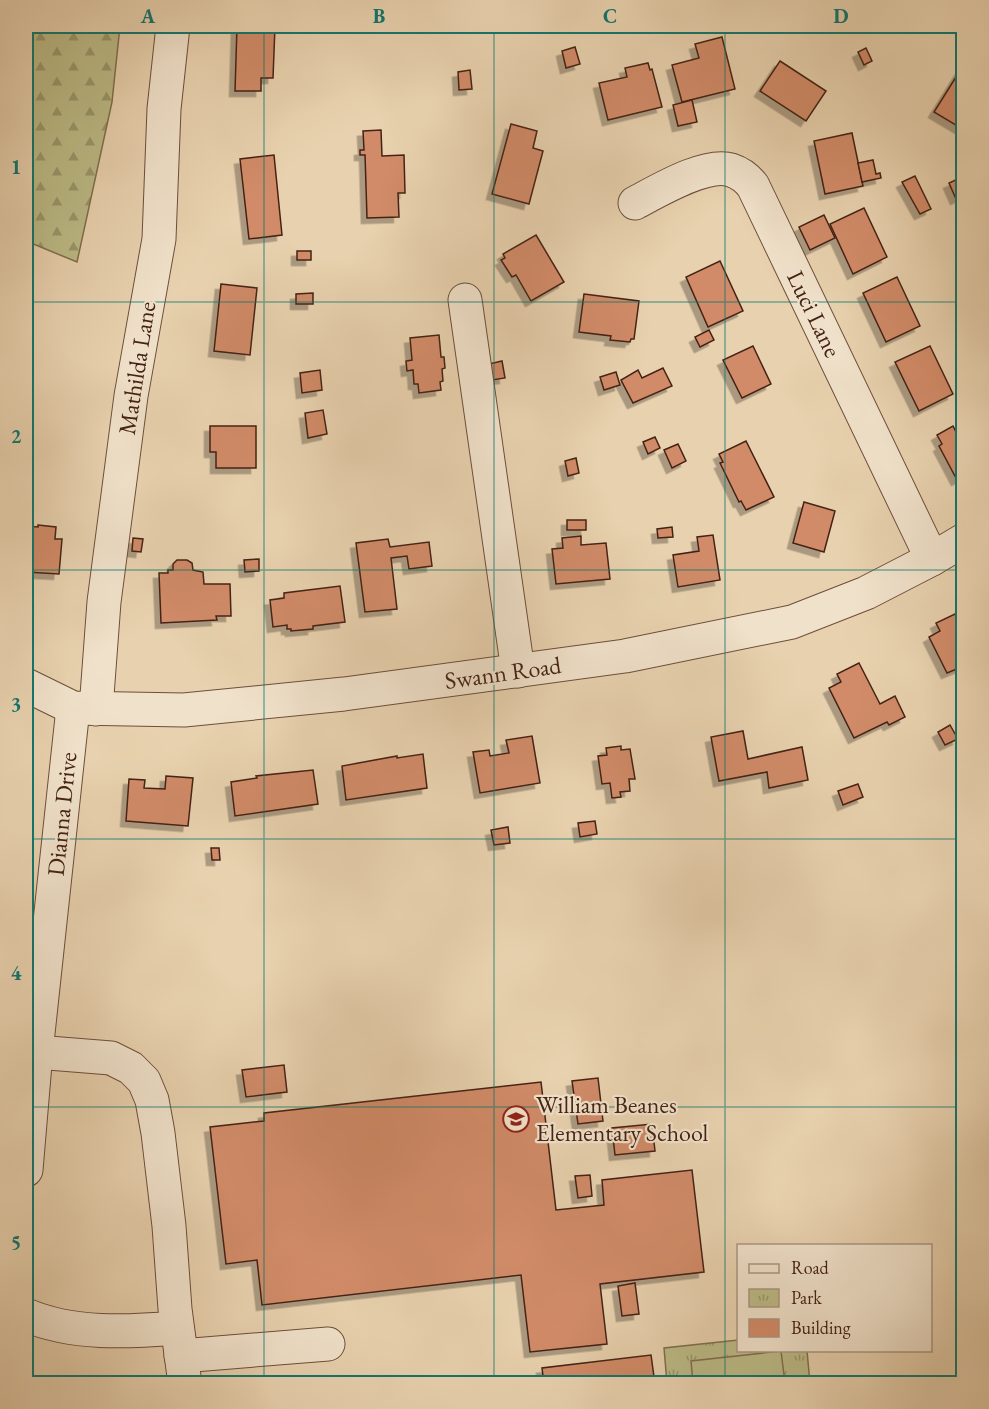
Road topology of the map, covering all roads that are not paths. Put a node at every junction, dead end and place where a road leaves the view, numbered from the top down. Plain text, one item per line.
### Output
1 (173, 26) edge
2 (635, 203) dead end
3 (465, 300) dead end
4 (963, 540) edge
5 (932, 559) junction
6 (518, 671) junction
7 (26, 685) edge
8 (85, 709) junction
9 (31, 1053) edge
10 (26, 1170) edge
11 (26, 1315) edge
12 (328, 1344) dead end
13 (181, 1356) edge

1 - 8 street, Mathilda Lane
2 - 5 street, Luci Lane
3 - 6 street
4 - 5 street, Swann Road
5 - 6 street, Swann Road
6 - 8 street, Swann Road
7 - 8 street, Swann Road
8 - 9 street, Dianna Drive
9 - 10 street, Dianna Drive
9 - 13 street
11 - 13 street
12 - 13 street

